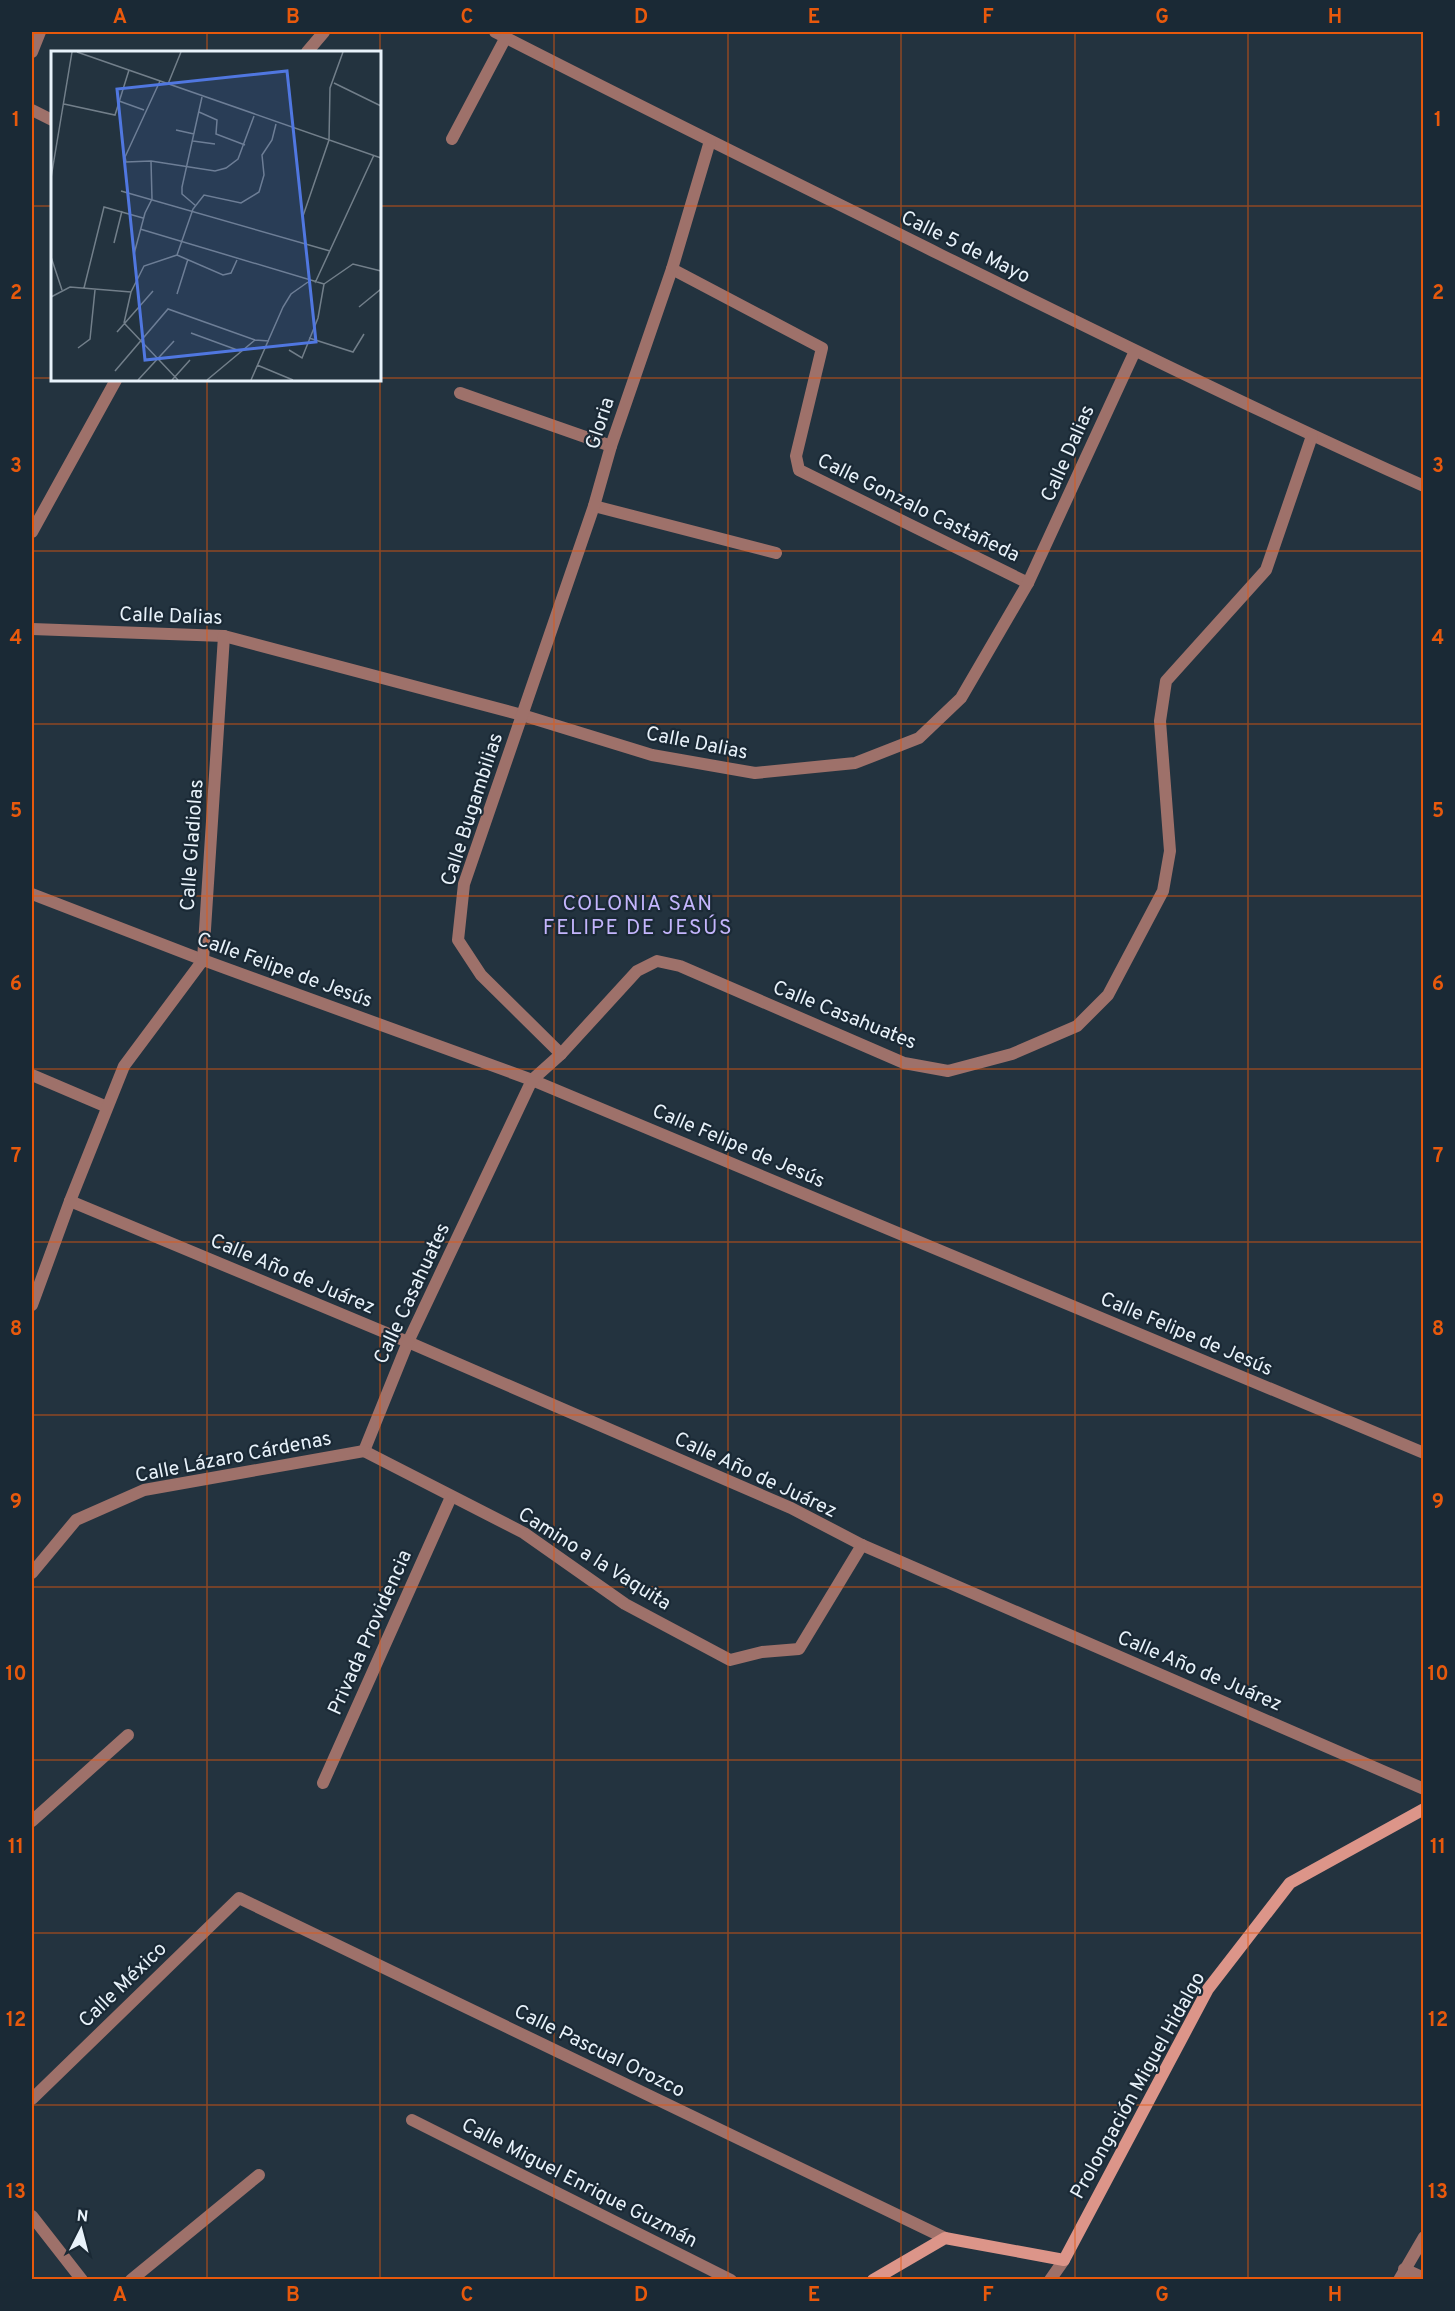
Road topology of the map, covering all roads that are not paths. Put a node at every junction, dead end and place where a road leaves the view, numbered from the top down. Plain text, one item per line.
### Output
1 (40, 32) edge
2 (324, 32) edge
3 (501, 34) edge
4 (308, 51) edge
5 (32, 52) edge
6 (32, 110) edge
7 (51, 120) edge
8 (452, 139) dead end
9 (710, 141) junction
10 (672, 269) junction
11 (1135, 351) junction
12 (115, 381) edge
13 (460, 393) dead end
14 (1312, 436) junction
15 (611, 446) junction
16 (1424, 486) edge
17 (594, 506) junction
18 (32, 532) edge
19 (776, 553) dead end
20 (1028, 583) junction
21 (32, 628) edge
22 (224, 636) junction
23 (522, 715) junction
24 (32, 894) edge
25 (203, 960) junction
26 (561, 1054) junction
27 (32, 1075) edge
28 (532, 1080) junction
29 (107, 1107) junction
30 (70, 1201) junction
31 (32, 1305) edge
32 (408, 1342) junction
33 (364, 1450) junction
34 (1424, 1453) edge
35 (451, 1497) junction
36 (862, 1545) junction
37 (32, 1573) edge
38 (128, 1735) dead end
39 (323, 1783) dead end
40 (1424, 1789) edge
41 (1424, 1809) edge
42 (32, 1821) edge
43 (239, 1898) joint
44 (32, 2098) edge
45 (412, 2120) dead end
46 (259, 2175) dead end
47 (32, 2216) edge
48 (1424, 2237) edge
49 (945, 2238) junction
50 (1064, 2260) junction
51 (1402, 2274) edge
52 (1424, 2278) edge
53 (82, 2280) edge
54 (131, 2280) edge
55 (730, 2280) edge
56 (873, 2280) edge
57 (1050, 2280) edge

1 - 5 street
2 - 4 street
3 - 8 street
3 - 9 street, Calle 5 de Mayo
6 - 7 street
9 - 10 street, Gloria
9 - 11 street, Calle 5 de Mayo
10 - 15 street, Gloria
10 - 20 street, Calle Gonzalo Castañeda
11 - 14 street, Calle 5 de Mayo
11 - 20 street, Calle Dalias
12 - 18 street
13 - 15 street
14 - 16 street, Calle 5 de Mayo
14 - 26 street, Calle Casahuates
15 - 17 street, Gloria
17 - 19 street
17 - 23 street, Gloria
20 - 23 street, Calle Dalias
21 - 22 street, Calle Dalias
22 - 23 street, Calle Dalias
22 - 25 street, Calle Gladiolas
23 - 26 street, Calle Bugambilias
24 - 25 street, Calle Felipe de Jesús
25 - 28 street, Calle Felipe de Jesús
25 - 29 street
26 - 28 street, Calle Casahuates
27 - 29 street
28 - 32 street, Calle Casahuates
28 - 34 street, Calle Felipe de Jesús
29 - 30 street
30 - 31 street
30 - 32 street, Calle Año de Juárez
32 - 33 street, Calle Casahuates
32 - 36 street, Calle Año de Juárez
33 - 35 street, Camino a la Vaquita
33 - 37 street, Calle Lázaro Cárdenas
35 - 36 street, Camino a la Vaquita
35 - 39 street, Privada Providencia
36 - 40 street, Calle Año de Juárez
38 - 42 street
41 - 50 street, Prolongación Miguel Hidalgo
43 - 44 street, Calle México
43 - 49 street, Calle Pascual Orozco
45 - 55 street, Calle Miguel Enrique Guzmán
46 - 54 street
47 - 53 street
48 - 51 street
49 - 50 street
49 - 56 street
50 - 57 street, Prolongación Miguel Hidalgo
51 - 52 street

